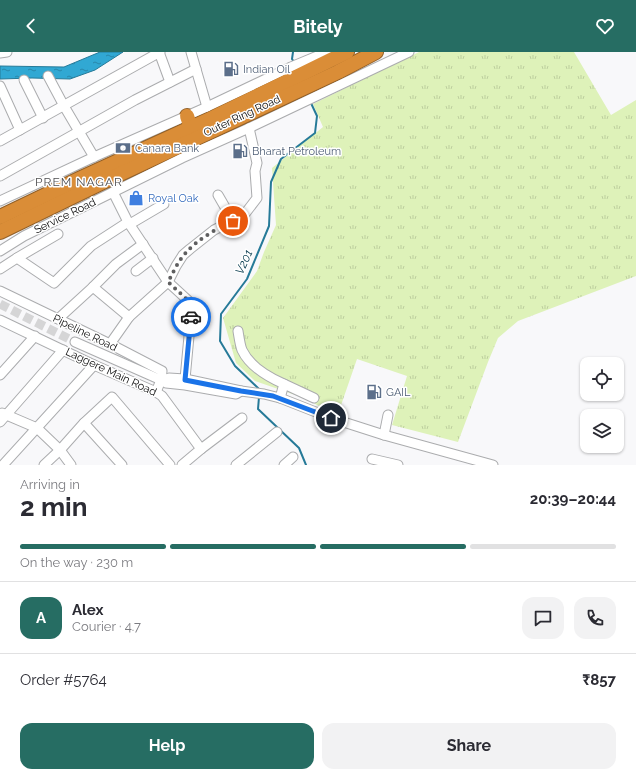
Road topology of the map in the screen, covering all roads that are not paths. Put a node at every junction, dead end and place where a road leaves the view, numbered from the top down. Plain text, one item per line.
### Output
1 (7, 52) edge
2 (159, 52) edge
3 (191, 52) edge
4 (327, 52) edge
5 (348, 52) edge
6 (376, 52) edge
7 (409, 52) edge
8 (0, 53) edge
9 (196, 69) junction
10 (48, 76) dead end
11 (24, 80) dead end
12 (170, 82) junction
13 (305, 83) junction
14 (0, 86) edge
15 (64, 106) junction
16 (207, 107) junction
17 (43, 118) junction
18 (189, 122) junction
19 (249, 128) junction
20 (20, 130) junction
21 (79, 131) junction
22 (0, 141) edge
23 (179, 153) junction
24 (94, 157) junction
25 (0, 176) edge
26 (113, 192) junction
27 (218, 195) dead end
28 (0, 201) edge
29 (164, 204) dead end
30 (0, 217) edge
31 (233, 221) junction
32 (129, 223) junction
33 (0, 232) edge
34 (58, 234) dead end
35 (143, 244) junction
36 (0, 251) edge
37 (16, 258) junction
38 (152, 258) junction
39 (0, 269) edge
40 (136, 270) dead end
41 (168, 282) junction
42 (93, 287) junction
43 (0, 291) edge
44 (129, 317) junction
45 (58, 319) junction
46 (2, 323) edge
47 (238, 331) dead end
48 (35, 336) junction
49 (76, 342) tunnel mouth
50 (110, 344) junction
51 (63, 350) junction
52 (94, 365) junction
53 (0, 376) edge
54 (161, 380) junction
55 (185, 380) junction
56 (284, 384) junction
57 (241, 391) junction
58 (156, 392) junction
59 (280, 398) junction
60 (314, 398) dead end
61 (388, 415) dead end
62 (2, 416) edge
63 (242, 418) dead end
64 (84, 423) junction
65 (37, 428) junction
66 (277, 432) dead end
67 (384, 435) junction
68 (201, 449) junction
69 (60, 450) junction
70 (293, 457) dead end
71 (372, 459) dead end
72 (3, 465) edge
73 (44, 465) edge
74 (71, 465) edge
75 (122, 465) edge
76 (170, 465) edge
77 (182, 465) edge
78 (236, 465) edge
79 (284, 465) edge
80 (398, 465) edge
81 (493, 465) edge

1 - 8 street
2 - 12 street
2 - 15 street
3 - 9 street
4 - 13 street
5 - 13 highway, Outer Ring Road
6 - 13 highway, Outer Ring Road
7 - 13 street, Service Road
9 - 12 street
9 - 16 street
10 - 15 street
11 - 17 street
12 - 21 street
13 - 16 street
13 - 18 highway, Outer Ring Road
13 - 19 street, Service Road
13 - 23 highway, Outer Ring Road
14 - 20 street
15 - 17 street
15 - 21 street
16 - 18 street
17 - 20 street
18 - 24 street
18 - 30 highway, Outer Ring Road
19 - 23 street, Service Road
19 - 31 street
20 - 22 street
21 - 24 street
21 - 25 street
23 - 26 street, Service Road
23 - 33 highway, Outer Ring Road
24 - 28 street
26 - 32 street
26 - 36 street, Service Road
27 - 31 street
29 - 32 street
31 - 41 street
32 - 35 street
32 - 37 street
34 - 37 street
35 - 38 street
35 - 42 street
37 - 39 street
38 - 40 street
38 - 41 street
41 - 44 street
41 - 55 street
42 - 44 street
42 - 45 street
43 - 45 street, Pipeline Road
44 - 50 street
45 - 50 street, Pipeline Road
46 - 48 street, Laggere Main Road
47 - 56 street
48 - 51 street, Laggere Main Road
48 - 53 street
49 - 54 street
50 - 54 street, Pipeline Road
51 - 52 street, Laggere Main Road
51 - 62 street
52 - 58 street, Laggere Main Road
52 - 65 street
54 - 55 street
54 - 57 street
54 - 58 street
55 - 57 street
56 - 59 street
56 - 60 street
57 - 59 street
58 - 68 street, Laggere Main Road
59 - 67 street
61 - 67 street
62 - 65 street
63 - 68 street
64 - 69 street
64 - 75 street
64 - 76 street
65 - 69 street
65 - 72 street
66 - 78 street
67 - 81 street
68 - 77 street
69 - 73 street
69 - 74 street
70 - 79 street
71 - 80 street

